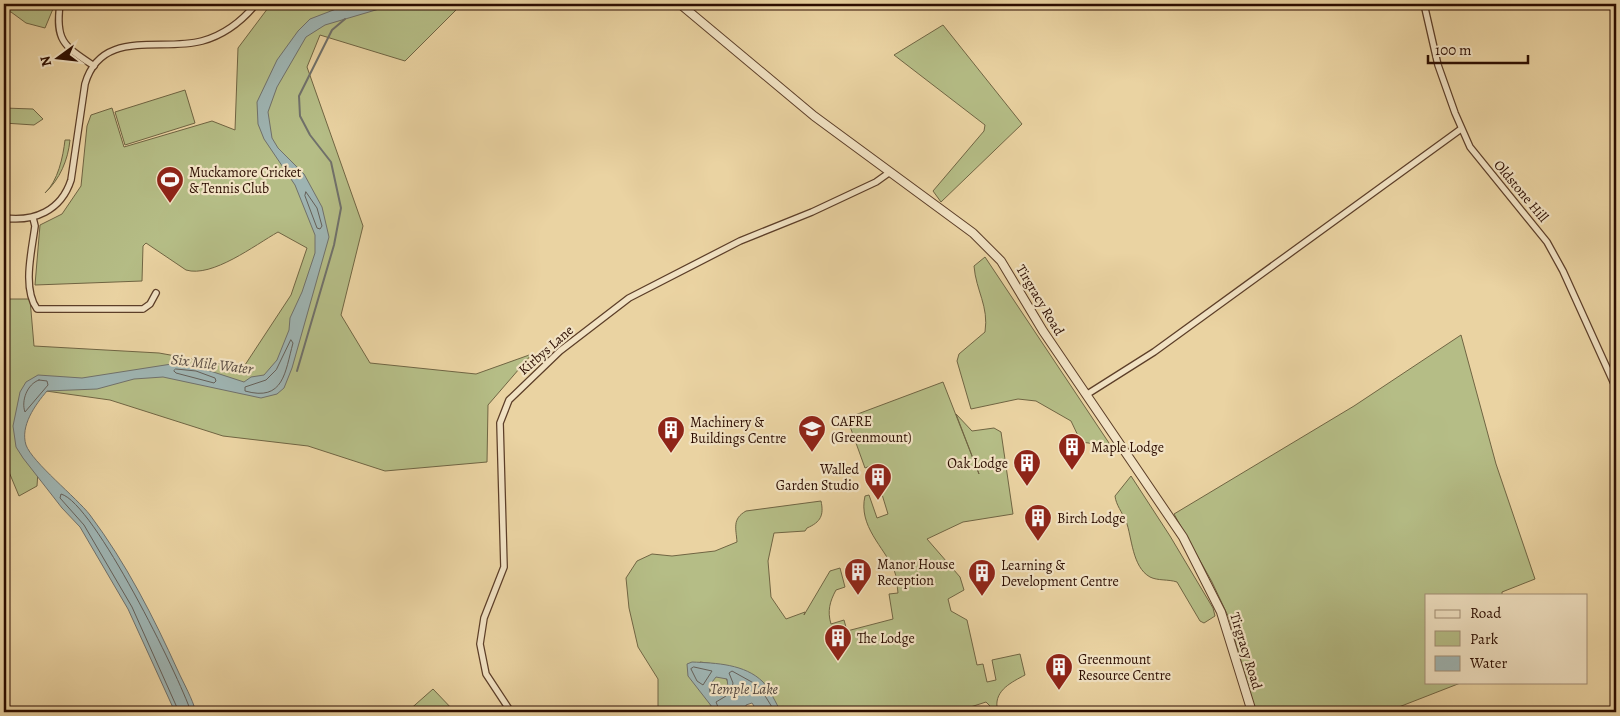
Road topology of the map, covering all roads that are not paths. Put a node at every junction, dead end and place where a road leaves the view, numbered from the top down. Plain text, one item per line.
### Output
1 (60, 4) edge
2 (256, 4) edge
3 (680, 4) edge
4 (1424, 4) edge
5 (94, 66) junction
6 (1461, 129) junction
7 (890, 172) junction
8 (4, 218) edge
9 (33, 218) junction
10 (156, 293) dead end
11 (1616, 388) edge
12 (1086, 395) junction
13 (511, 712) edge
14 (1252, 712) edge

1 - 5 street
2 - 5 street
3 - 7 street, Tirgracy Road
4 - 6 street, Oldstone Hill
5 - 9 street
6 - 11 street, Oldstone Hill
6 - 12 street
7 - 12 street, Tirgracy Road
7 - 13 street, Kirbys Lane
8 - 9 street
9 - 10 street
12 - 14 street, Tirgracy Road

